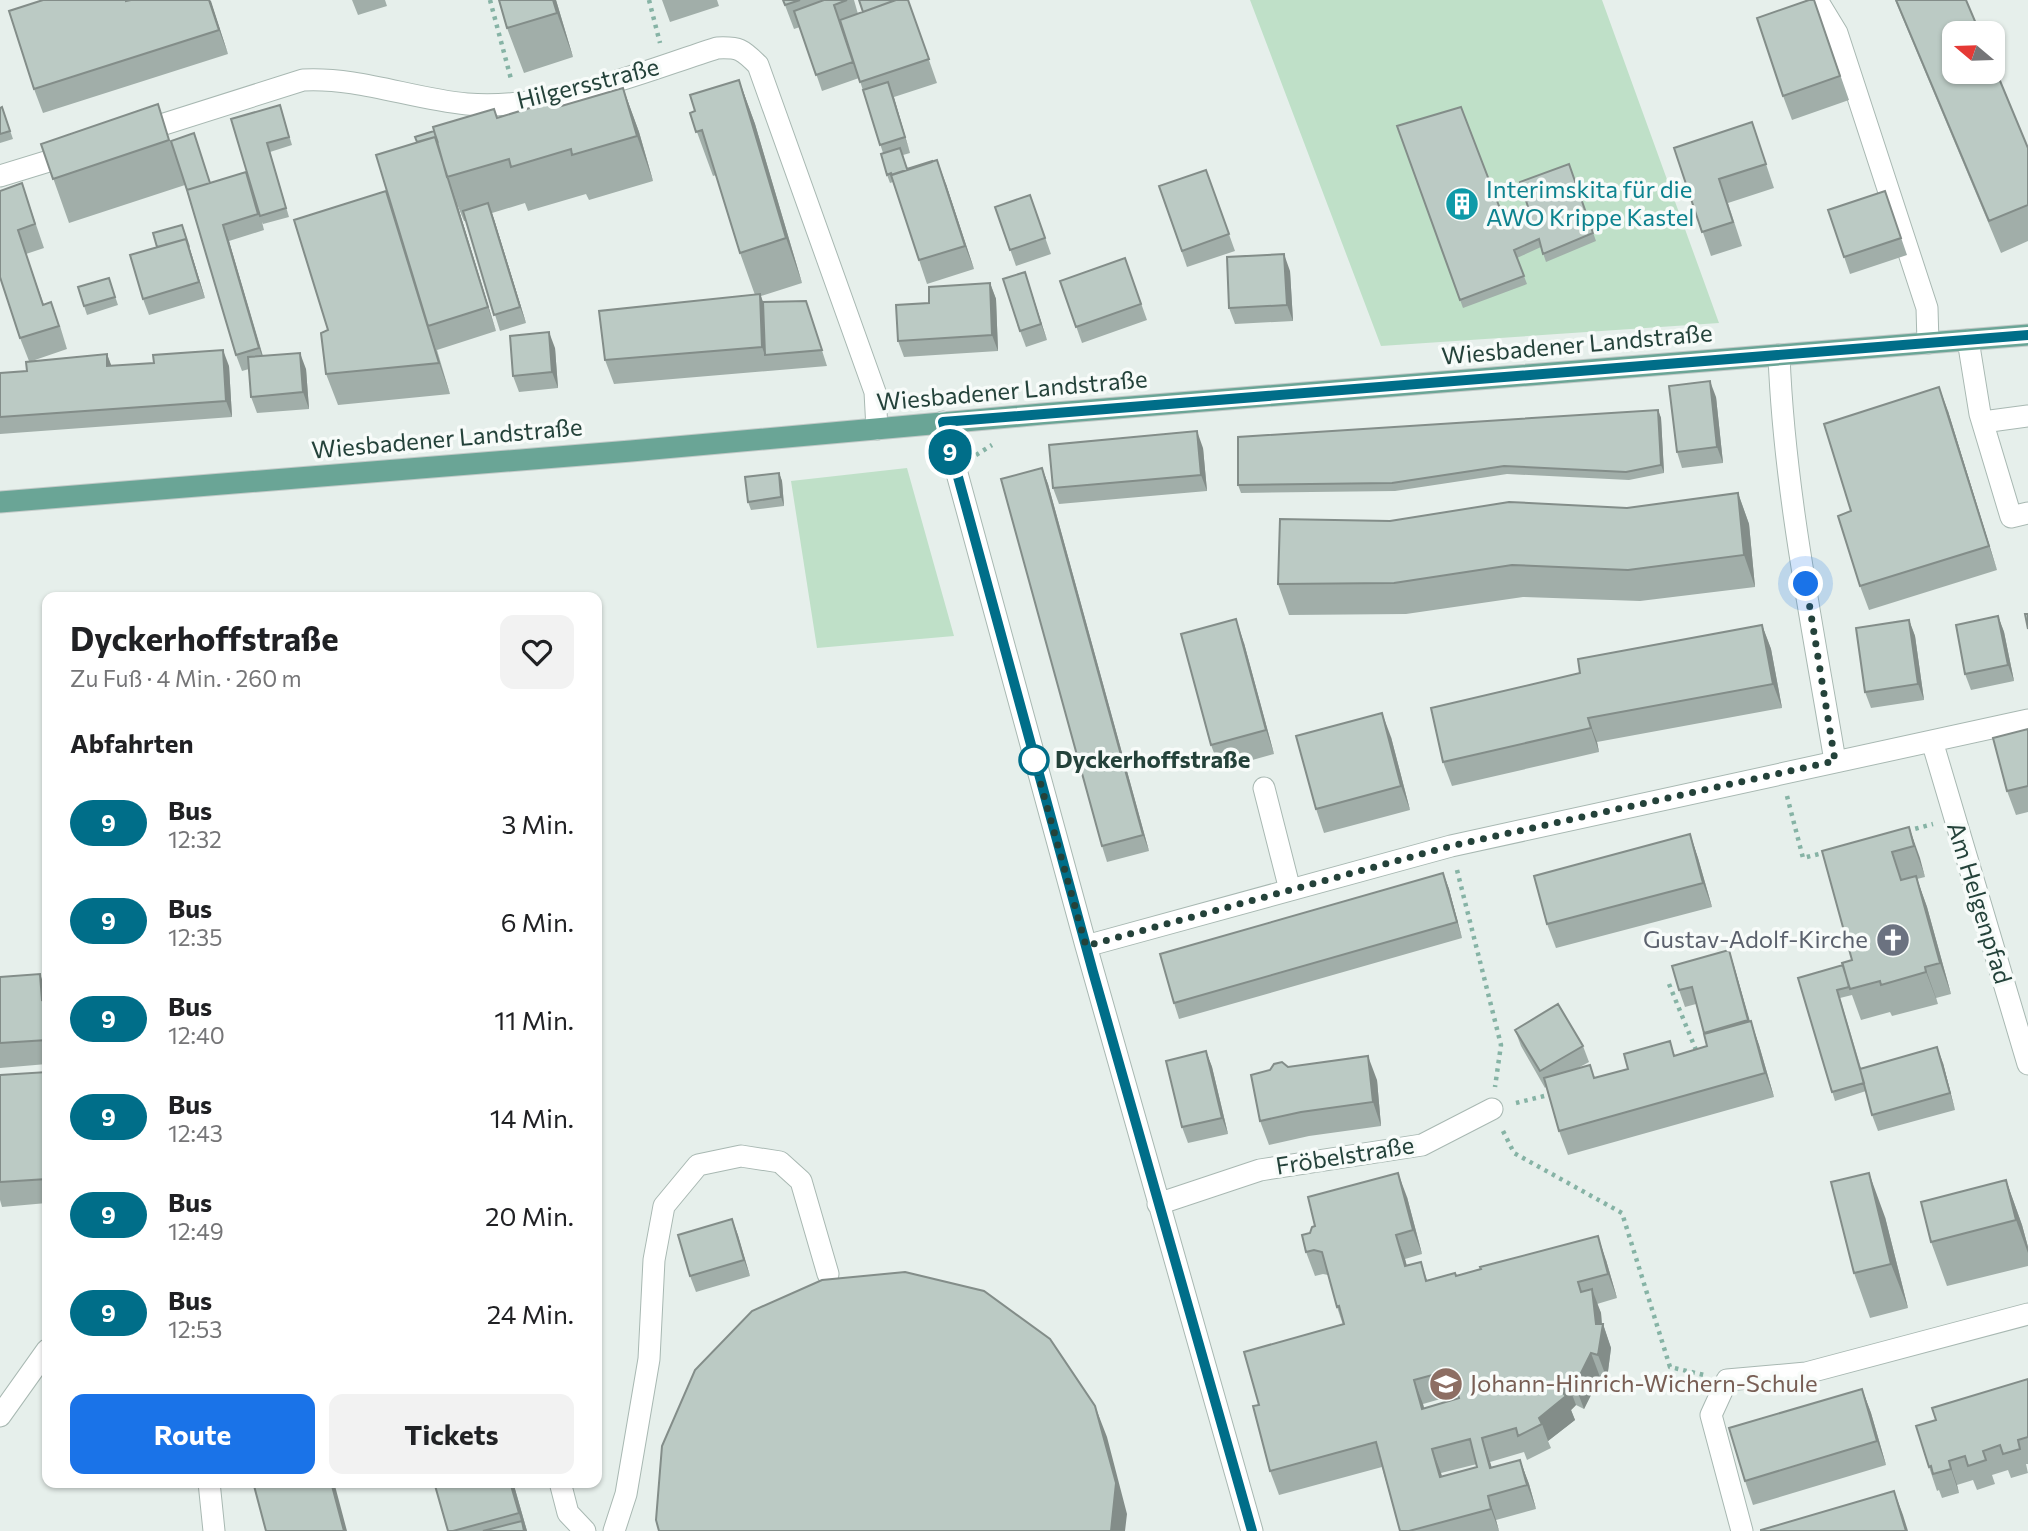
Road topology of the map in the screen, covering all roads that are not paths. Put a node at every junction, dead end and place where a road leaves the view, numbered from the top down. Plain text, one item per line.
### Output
1 (1817, 0) edge
2 (119, 139) edge
3 (92, 147) edge
4 (0, 176) edge
5 (2028, 335) edge
6 (1968, 340) junction
7 (1928, 343) junction
8 (1779, 355) junction
9 (2028, 416) edge
10 (943, 422) junction
11 (1983, 422) junction
12 (877, 429) junction
13 (0, 502) edge
14 (2028, 513) edge
15 (2028, 720) edge
16 (1932, 741) junction
17 (1835, 761) junction
18 (1264, 788) dead end
19 (1290, 890) junction
20 (1086, 946) junction
21 (2028, 1064) edge
22 (1492, 1110) road end
23 (1158, 1204) junction
24 (828, 1274) dead end
25 (2028, 1314) edge
26 (42, 1357) edge
27 (0, 1416) edge
28 (210, 1488) edge
29 (562, 1488) edge
30 (214, 1531) edge
31 (585, 1531) edge
32 (614, 1531) edge
33 (1252, 1531) edge
34 (1742, 1531) edge

1 - 7 street
2 - 12 street, Hilgersstraße
3 - 4 street
5 - 6 main road, Wiesbadener Landstraße
6 - 7 main road, Wiesbadener Landstraße
6 - 11 street
7 - 8 main road, Wiesbadener Landstraße
8 - 10 main road, Wiesbadener Landstraße
8 - 17 street
9 - 11 street
10 - 12 main road, Wiesbadener Landstraße
10 - 20 street
11 - 14 street
12 - 13 main road, Wiesbadener Landstraße
15 - 16 street
16 - 17 street
16 - 21 street, Am Helgenpfad
17 - 19 street
18 - 19 street
19 - 20 street
20 - 23 street
22 - 23 street, Fröbelstraße
23 - 33 street
24 - 32 street
25 - 34 street
26 - 27 street
28 - 30 street
29 - 31 street

